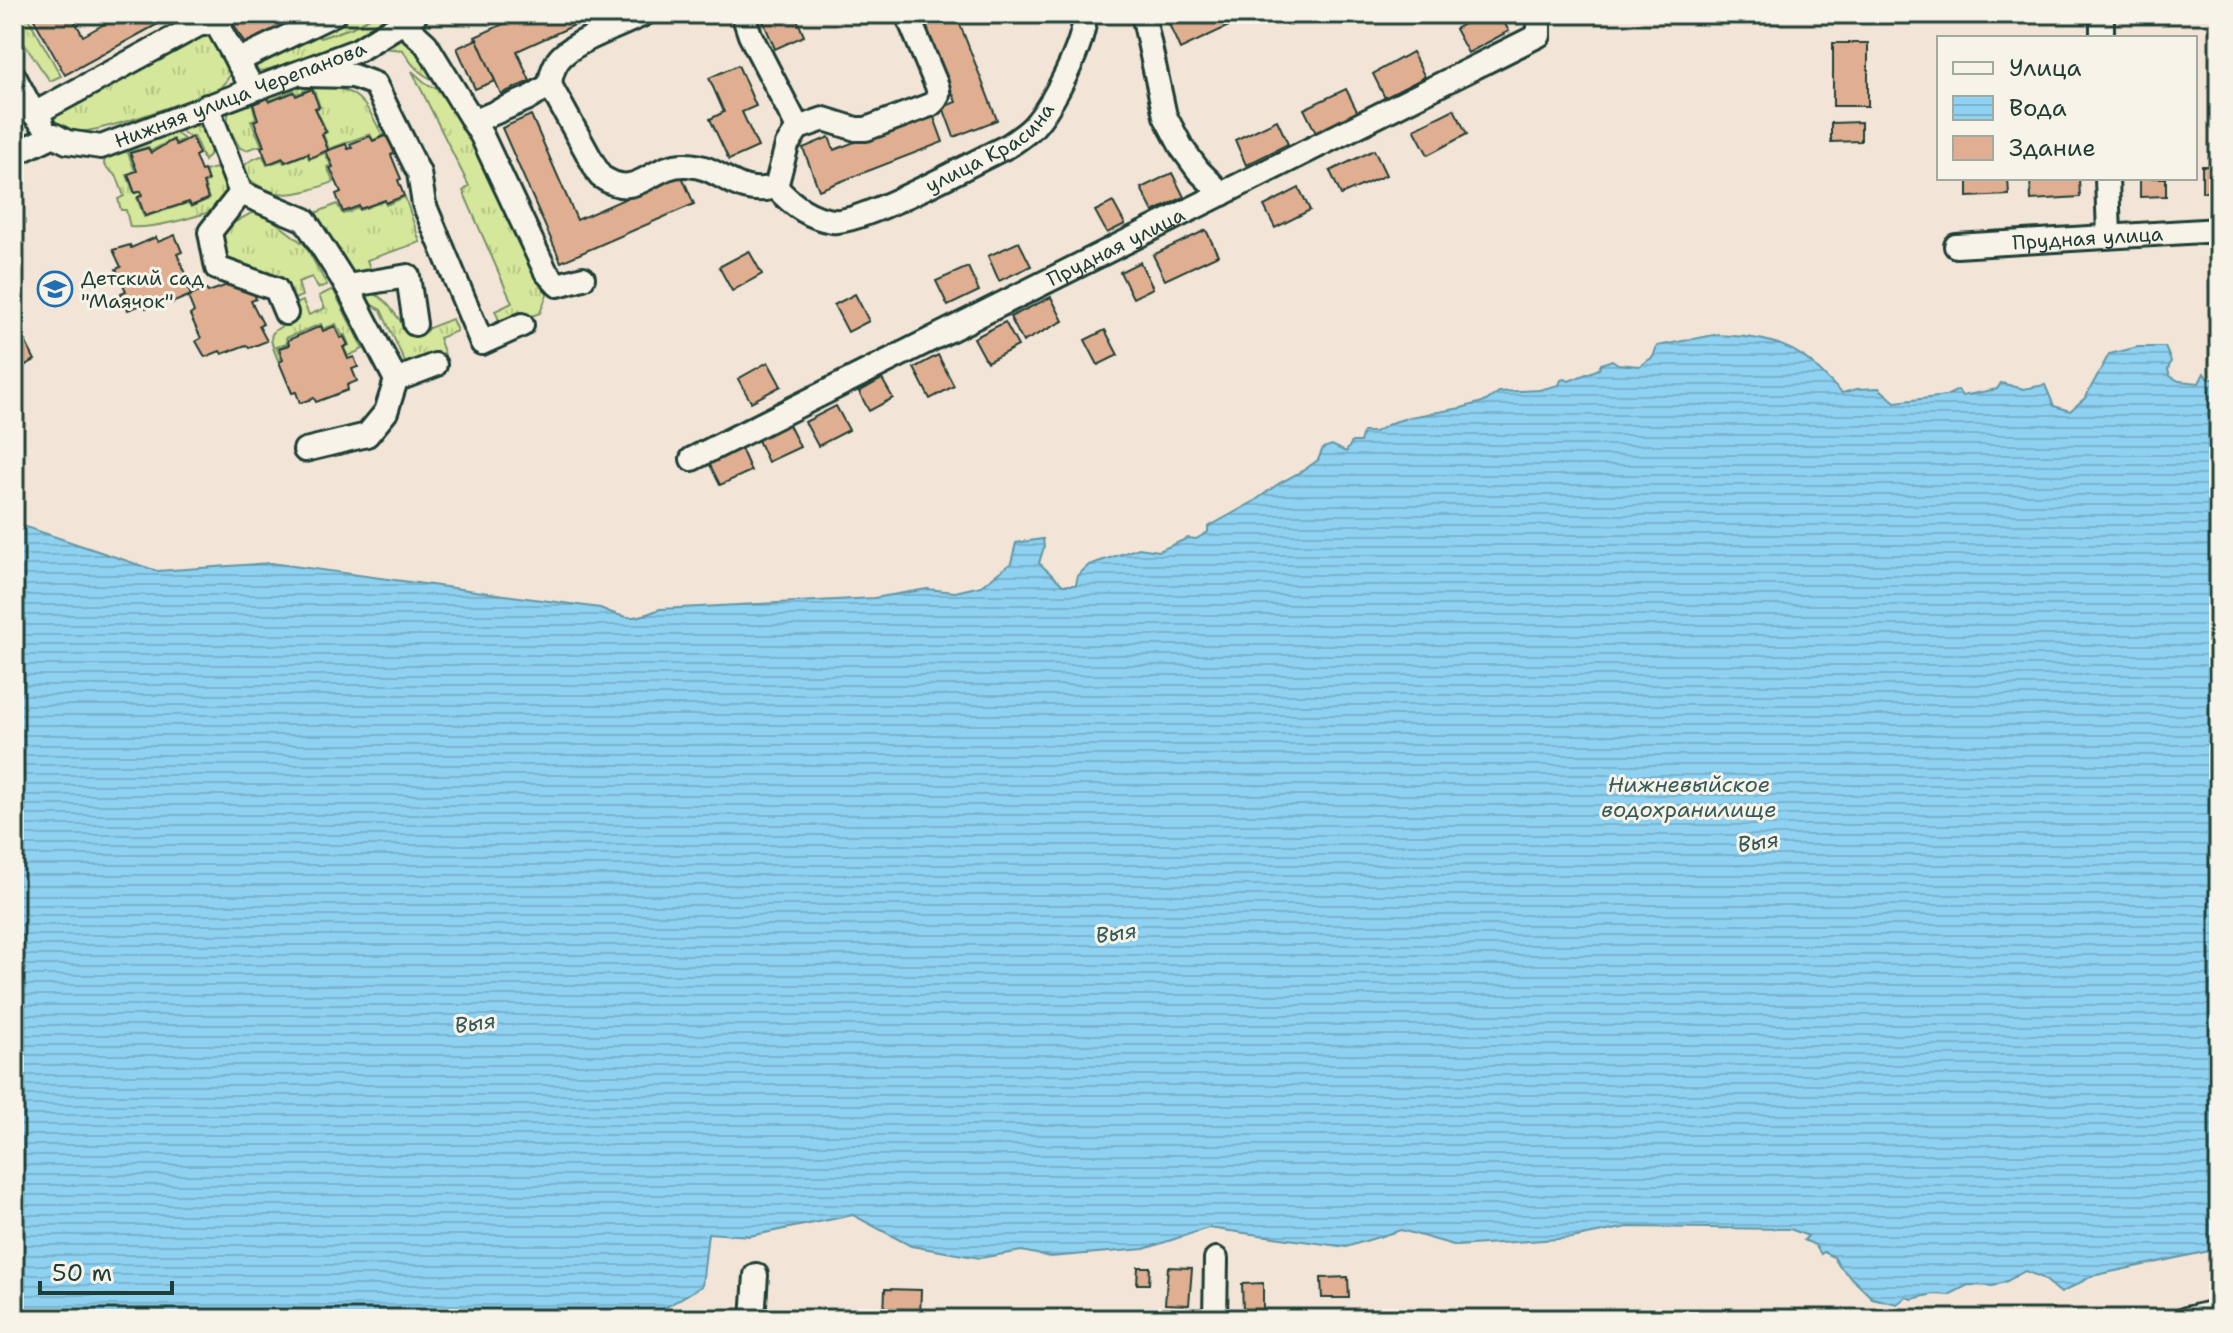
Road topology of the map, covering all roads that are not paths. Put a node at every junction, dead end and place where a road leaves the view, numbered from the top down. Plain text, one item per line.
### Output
1 (334, 14) edge
2 (644, 14) edge
3 (743, 14) edge
4 (907, 14) edge
5 (1085, 14) edge
6 (1143, 14) edge
7 (2102, 14) edge
8 (222, 18) edge
9 (409, 18) edge
10 (1539, 25) edge
11 (2102, 36) edge
12 (237, 61) junction
13 (292, 75) junction
14 (14, 76) edge
15 (550, 85) junction
16 (253, 89) junction
17 (207, 106) junction
18 (34, 114) junction
19 (473, 122) junction
20 (798, 128) junction
21 (54, 135) junction
22 (14, 154) edge
23 (2107, 180) edge
24 (776, 187) junction
25 (241, 193) junction
26 (1222, 194) junction
27 (2219, 230) edge
28 (2109, 236) junction
29 (1956, 246) dead end
30 (583, 278) dead end
31 (347, 286) junction
32 (286, 313) dead end
33 (415, 324) dead end
34 (522, 325) dead end
35 (435, 365) dead end
36 (396, 380) junction
37 (305, 450) dead end
38 (692, 459) dead end
39 (1216, 1259) dead end
40 (756, 1275) dead end
41 (2219, 1311) edge
42 (753, 1319) edge
43 (1215, 1319) edge
44 (2186, 1319) edge

1 - 12 street
2 - 15 street
3 - 20 street
4 - 20 street
5 - 24 street, улица Красина
6 - 26 street
7 - 11 street
8 - 12 street
8 - 18 street
9 - 13 street, Нижняя улица Черепанова
9 - 19 street
10 - 26 street, Прудная улица
12 - 16 street
13 - 16 street, Нижняя улица Черепанова
13 - 34 street
14 - 18 street
15 - 19 street
15 - 24 street
16 - 17 street, Нижняя улица Черепанова
17 - 21 street, Нижняя улица Черепанова
17 - 25 street
18 - 21 street
19 - 30 street
20 - 24 street
21 - 22 street
23 - 28 street
25 - 31 street
25 - 32 street
26 - 38 street, Прудная улица
27 - 28 street, Прудная улица
28 - 29 street, Прудная улица
31 - 33 street
31 - 36 street
35 - 36 street
36 - 37 street
39 - 43 street
40 - 42 street
41 - 44 street

